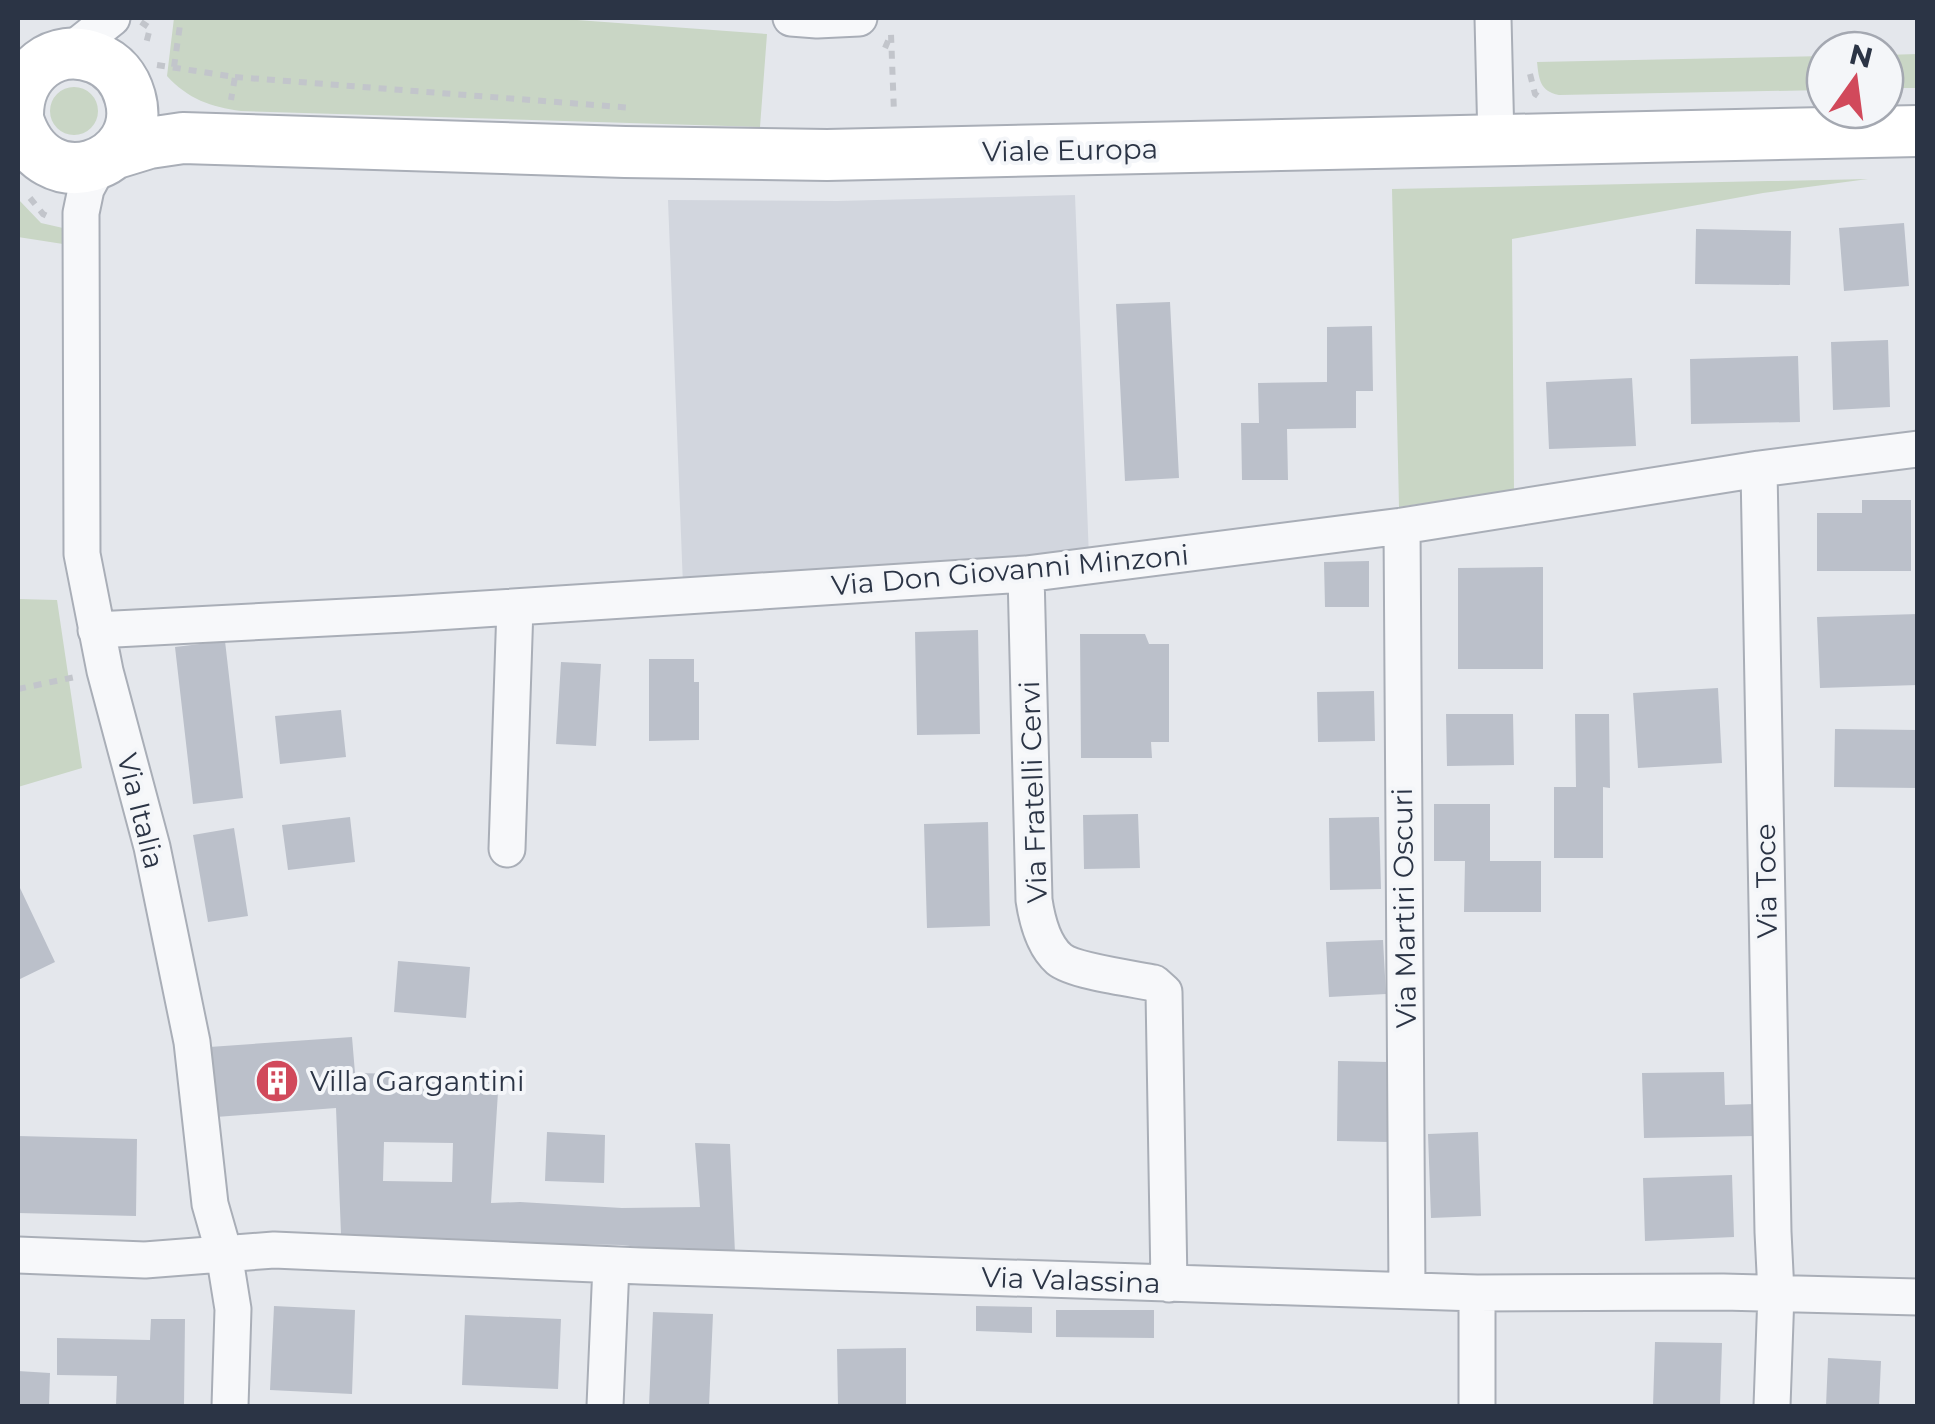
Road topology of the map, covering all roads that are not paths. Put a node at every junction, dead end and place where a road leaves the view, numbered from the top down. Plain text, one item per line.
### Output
1 (116, 18) edge
2 (791, 18) edge
3 (859, 18) edge
4 (1494, 18) edge
5 (40, 65) edge
6 (136, 69) junction
7 (1918, 131) edge
8 (24, 133) edge
9 (224, 138) junction
10 (1496, 141) junction
11 (107, 158) junction
12 (81, 213) junction
13 (1918, 449) edge
14 (1759, 469) junction
15 (1402, 526) junction
16 (1026, 574) junction
17 (515, 607) junction
18 (96, 630) junction
19 (507, 849) dead end
20 (224, 1254) junction
21 (18, 1255) edge
22 (610, 1265) junction
23 (1169, 1284) junction
24 (1407, 1290) junction
25 (1477, 1292) junction
26 (1776, 1293) junction
27 (1918, 1297) edge
28 (230, 1406) edge
29 (605, 1406) edge
30 (1477, 1406) edge
31 (1772, 1406) edge

1 - 5 street
1 - 6 street
2 - 3 street
4 - 10 street
5 - 6 street
5 - 8 street
6 - 9 street, Viale Europa
6 - 11 street
7 - 10 street, Viale Europa
8 - 11 street
8 - 12 street
9 - 10 street, Viale Europa
9 - 11 street, Viale Europa
11 - 12 street, Via Italia
12 - 18 street, Via Italia
13 - 14 street, Via Don Giovanni Minzoni
14 - 15 street, Via Don Giovanni Minzoni
14 - 26 street, Via Toce
15 - 16 street, Via Don Giovanni Minzoni
15 - 24 street, Via Martiri Oscuri
16 - 17 street, Via Don Giovanni Minzoni
16 - 23 street, Via Fratelli Cervi
17 - 18 street, Via Don Giovanni Minzoni
17 - 19 street
18 - 20 street, Via Italia
20 - 21 street, Via Valassina
20 - 22 street, Via Valassina
20 - 28 street, Via Italia
22 - 23 street, Via Valassina
22 - 29 street
23 - 24 street, Via Valassina
24 - 25 street, Via Valassina
25 - 26 street, Via Valassina
25 - 30 street
26 - 27 street, Via Valassina
26 - 31 street, Via Toce

